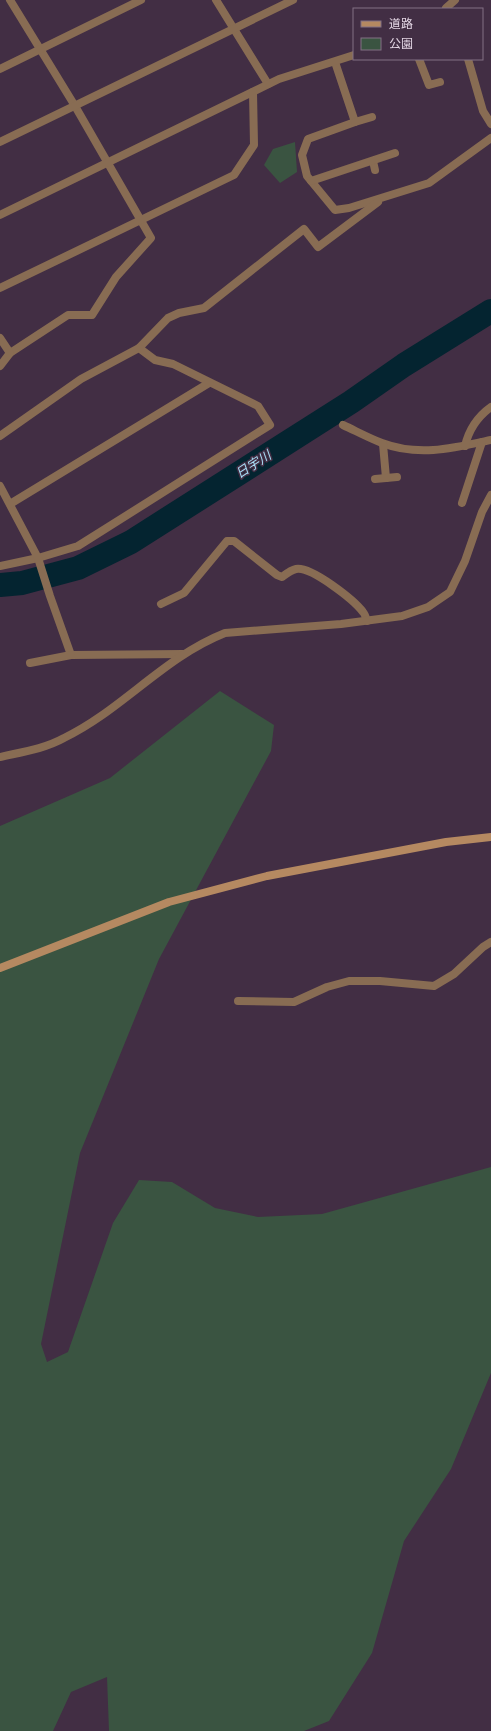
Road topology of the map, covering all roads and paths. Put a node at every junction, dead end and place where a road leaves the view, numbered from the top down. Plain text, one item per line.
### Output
1 (10, 0) edge
2 (141, 0) edge
3 (216, 0) edge
4 (293, 0) edge
5 (455, 0) edge
6 (447, 8) edge
7 (233, 29) junction
8 (39, 50) junction
9 (353, 55) edge
10 (419, 60) edge
11 (468, 60) edge
12 (335, 62) junction
13 (0, 69) edge
14 (440, 82) dead end
15 (268, 84) junction
16 (252, 92) junction
17 (74, 106) junction
18 (372, 117) dead end
19 (355, 122) junction
20 (491, 124) edge
21 (491, 138) edge
22 (0, 142) edge
23 (395, 153) dead end
24 (373, 160) junction
25 (107, 163) junction
26 (375, 170) dead end
27 (311, 181) junction
28 (384, 197) junction
29 (0, 215) edge
30 (141, 220) junction
31 (0, 288) edge
32 (1, 342) edge
33 (139, 348) junction
34 (10, 353) junction
35 (0, 366) edge
36 (209, 383) junction
37 (491, 407) edge
38 (343, 425) dead end
39 (0, 436) edge
40 (491, 440) edge
41 (482, 442) junction
42 (383, 444) junction
43 (464, 446) junction
44 (397, 477) dead end
45 (386, 478) junction
46 (375, 479) dead end
47 (0, 486) edge
48 (491, 495) edge
49 (462, 503) dead end
50 (10, 504) junction
51 (38, 558) junction
52 (0, 566) edge
53 (161, 604) dead end
54 (367, 621) junction
55 (183, 654) junction
56 (71, 655) junction
57 (30, 663) dead end
58 (0, 756) edge
59 (491, 837) edge
60 (491, 942) edge
61 (0, 968) edge
62 (238, 1001) dead end

1 - 8 street
2 - 8 street
3 - 7 street
4 - 7 street
5 - 6 street
7 - 15 street
7 - 17 street
8 - 13 street
8 - 17 street
9 - 12 street
10 - 14 street
11 - 20 street
12 - 15 street
12 - 19 street
15 - 16 street
16 - 25 street
16 - 30 street
17 - 22 street
17 - 25 street
18 - 19 street
19 - 27 street
21 - 28 street
23 - 24 street
24 - 26 street
24 - 27 street
25 - 29 street
25 - 30 street
27 - 28 street
28 - 33 street
30 - 31 street
30 - 34 street
32 - 34 street
33 - 36 street
33 - 39 street
34 - 35 street
36 - 50 street
36 - 51 street
37 - 43 street
38 - 42 street
40 - 41 street
41 - 43 street
41 - 49 street
42 - 43 street
42 - 45 street
44 - 45 street
45 - 46 street
47 - 50 street
48 - 54 street
50 - 51 street
51 - 52 street
51 - 56 street
53 - 54 street
54 - 55 street
55 - 56 street
55 - 58 street
56 - 57 street
59 - 61 street
60 - 62 street

